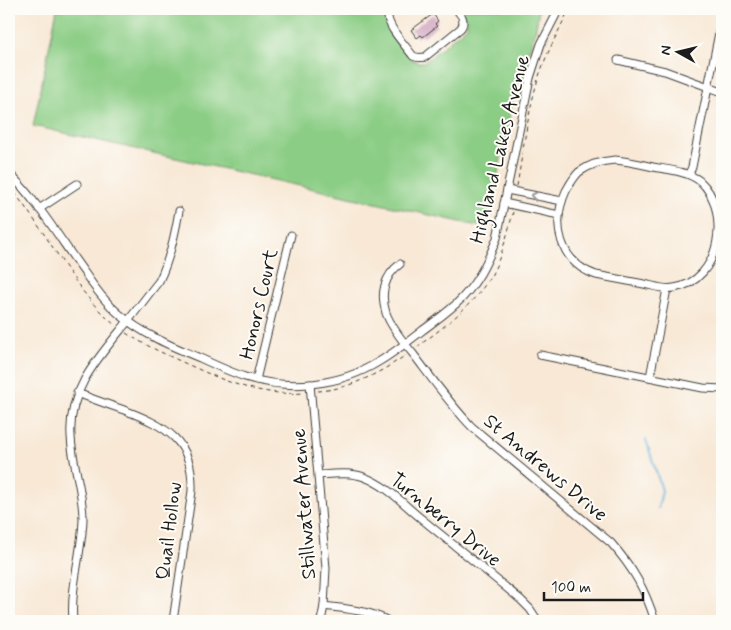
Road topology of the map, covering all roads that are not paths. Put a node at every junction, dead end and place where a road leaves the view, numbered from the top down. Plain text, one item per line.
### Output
1 (389, 9) edge
2 (456, 9) edge
3 (559, 9) edge
4 (722, 18) edge
5 (618, 60) dead end
6 (708, 87) junction
7 (722, 92) edge
8 (9, 173) edge
9 (689, 174) junction
10 (77, 184) dead end
11 (507, 190) junction
12 (562, 201) junction
13 (504, 203) junction
14 (39, 209) junction
15 (179, 211) dead end
16 (559, 215) junction
17 (291, 235) dead end
18 (400, 264) dead end
19 (667, 289) junction
20 (128, 321) junction
21 (405, 344) junction
22 (540, 355) dead end
23 (650, 377) junction
24 (256, 380) junction
25 (310, 388) junction
26 (722, 389) edge
27 (77, 393) junction
28 (319, 475) junction
29 (324, 606) junction
30 (74, 621) edge
31 (172, 621) edge
32 (321, 621) edge
33 (388, 621) edge
34 (538, 621) edge
35 (655, 621) edge

1 - 2 street
3 - 11 street, Highland Lakes Avenue
4 - 6 street
5 - 6 street
6 - 7 street
6 - 9 street
8 - 14 street, Highland Lakes Avenue
9 - 12 street
9 - 19 street
10 - 14 street
12 -> 11 street
11 - 13 street, Highland Lakes Avenue
12 - 16 street
13 - 16 street
13 - 21 street, Highland Lakes Avenue
14 - 20 street, Highland Lakes Avenue
15 - 20 street
16 - 19 street
17 - 24 street, Honors Court
18 - 21 street, St Andrews Drive
19 - 23 street
20 - 24 street, Highland Lakes Avenue
20 - 27 street
21 - 25 street, Highland Lakes Avenue
21 - 35 street, St Andrews Drive
22 - 23 street
23 - 26 street
24 - 25 street, Highland Lakes Avenue
25 - 28 street, Stillwater Avenue
27 - 30 street
27 - 31 street, Quail Hollow
28 - 29 street, Stillwater Avenue
28 - 34 street, Turnberry Drive
29 - 32 street, Stillwater Avenue
29 - 33 street

